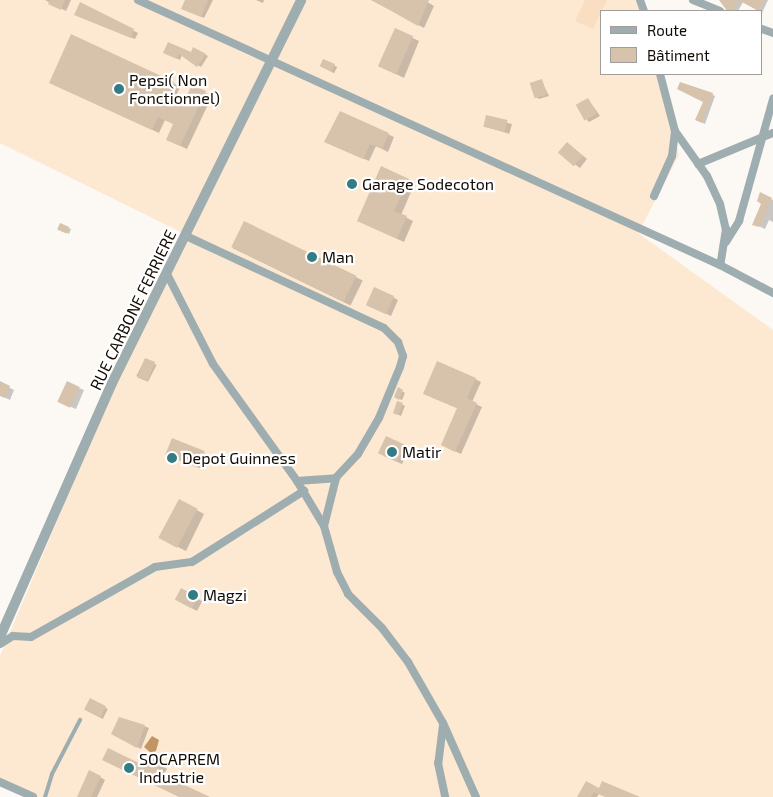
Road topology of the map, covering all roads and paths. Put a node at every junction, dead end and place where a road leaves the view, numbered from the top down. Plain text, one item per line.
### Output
1 (138, 0) edge
2 (301, 0) edge
3 (693, 0) edge
4 (712, 4) edge
5 (270, 62) junction
6 (660, 75) edge
7 (773, 99) edge
8 (675, 131) junction
9 (773, 133) edge
10 (761, 138) junction
11 (698, 164) junction
12 (654, 196) dead end
13 (186, 236) junction
14 (725, 244) junction
15 (720, 265) junction
16 (167, 274) junction
17 (773, 293) edge
18 (336, 478) junction
19 (297, 481) junction
20 (304, 491) junction
21 (324, 526) junction
22 (0, 637) edge
23 (0, 644) edge
24 (80, 720) dead end
25 (444, 723) junction
26 (0, 782) edge
27 (33, 797) edge
28 (45, 797) edge
29 (445, 797) edge
30 (476, 797) edge

1 - 5 street
2 - 5 street, RUE CARBONE FERRIERE
3 - 4 street
5 - 13 street, RUE CARBONE FERRIERE
5 - 15 street
6 - 8 street
7 - 10 street
8 - 11 street
8 - 12 street
9 - 10 street
10 - 11 street
10 - 14 street
11 - 14 street
13 - 16 street, RUE CARBONE FERRIERE
13 - 18 street
14 - 15 street
15 - 17 street
16 - 19 street
16 - 22 street, RUE CARBONE FERRIERE
18 - 19 street
18 - 21 street
19 - 20 street
20 - 21 street
20 - 23 street
21 - 25 street
24 - 28 lane
25 - 29 street
25 - 30 street
26 - 27 street

